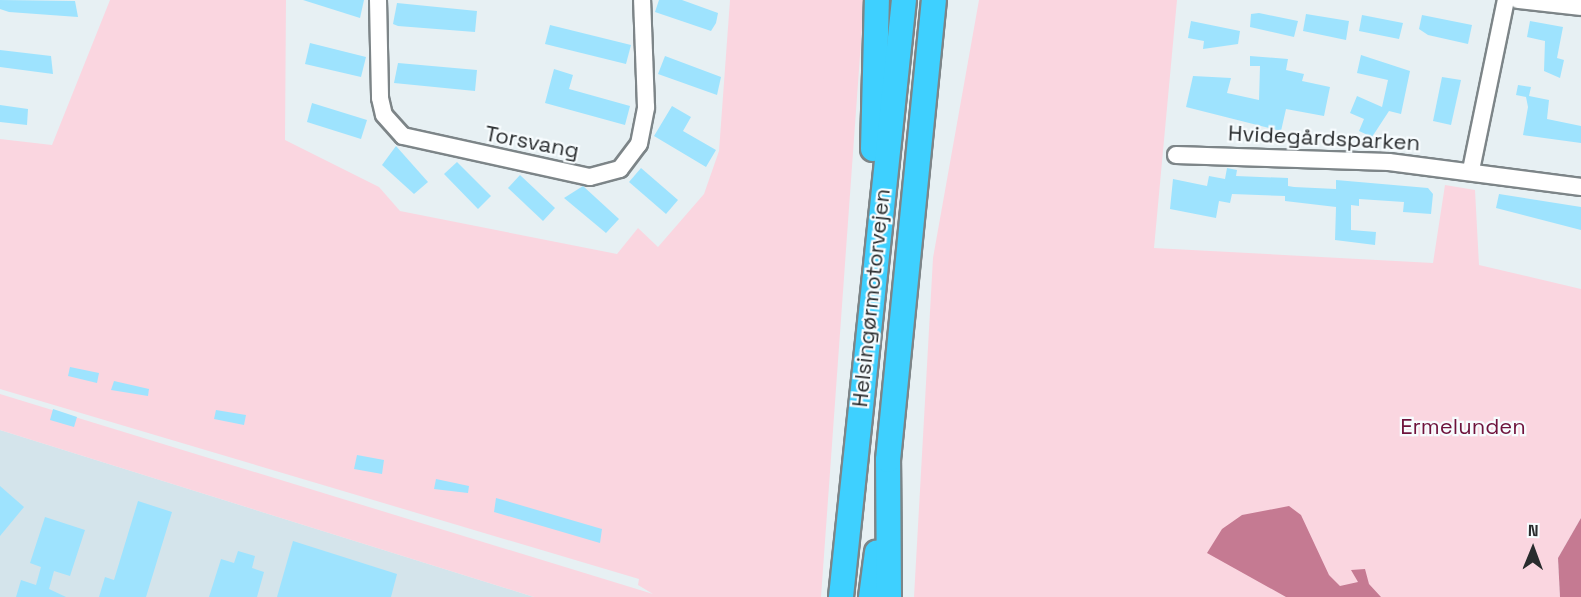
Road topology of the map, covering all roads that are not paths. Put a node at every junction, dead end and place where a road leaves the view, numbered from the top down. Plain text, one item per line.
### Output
1 (378, 0) edge
2 (642, 0) edge
3 (877, 0) edge
4 (904, 0) edge
5 (934, 0) edge
6 (949, 0) edge
7 (1506, 0) edge
8 (1518, 0) edge
9 (1581, 7) edge
10 (924, 113) junction
11 (1176, 154) dead end
12 (1471, 170) junction
13 (1581, 187) edge
14 (872, 283) junction
15 (888, 460) junction
16 (841, 597) edge
17 (871, 597) edge
18 (889, 597) edge

1 - 2 street, Torsvang
3 - 14 highway
4 - 14 highway, Helsingørmotorvejen
5 - 10 highway, Helsingørmotorvejen
6 - 10 highway
7 - 12 street
8 - 9 street
10 - 15 highway, Helsingørmotorvejen
11 - 12 street, Hvidegårdsparken
12 - 13 street, Hvidegårdsparken
14 - 16 highway, Helsingørmotorvejen
15 - 17 highway
15 - 18 highway, Helsingørmotorvejen

